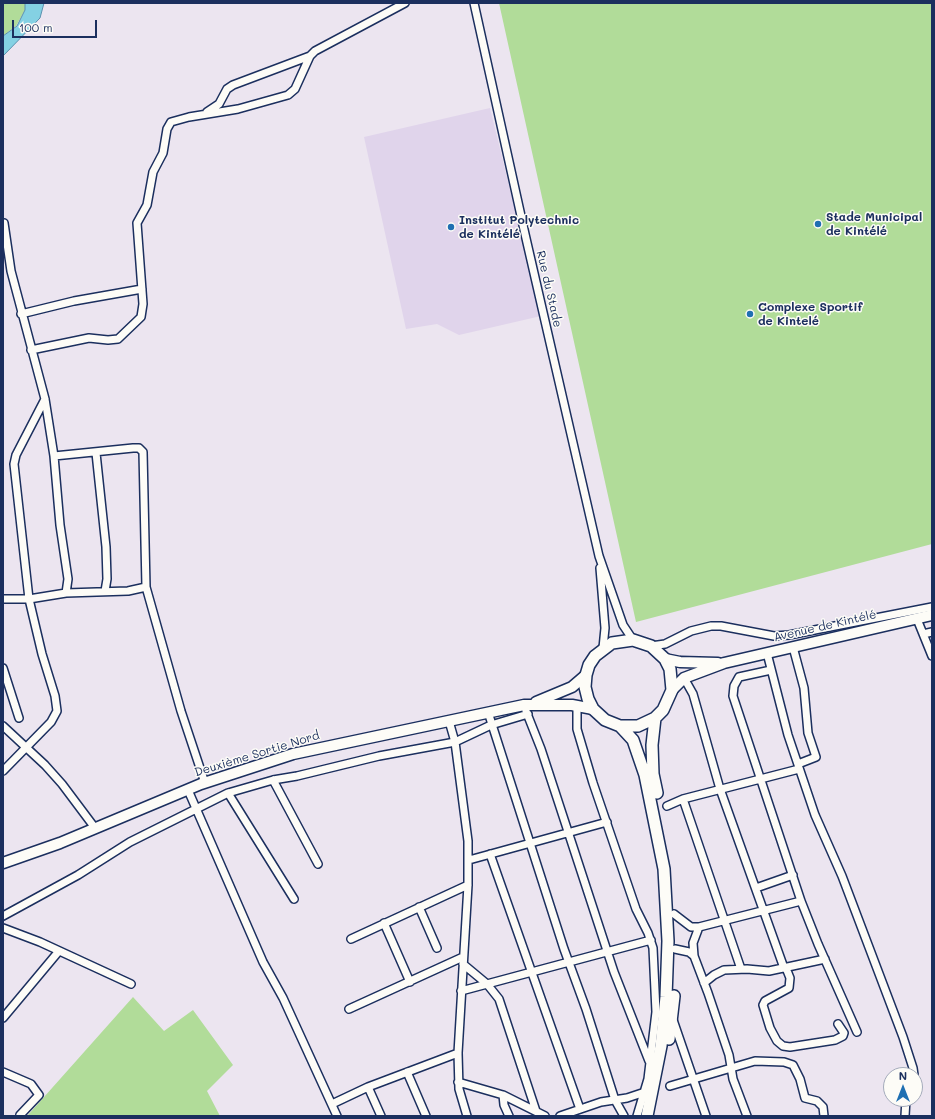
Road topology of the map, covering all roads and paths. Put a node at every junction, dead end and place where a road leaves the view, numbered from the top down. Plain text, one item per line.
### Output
1 (405, 3) edge
2 (474, 3) edge
3 (310, 56) junction
4 (201, 114) junction
5 (4, 224) dead end
6 (142, 289) junction
7 (21, 314) junction
8 (31, 350) junction
9 (45, 399) junction
10 (96, 453) junction
11 (54, 456) junction
12 (599, 556) junction
13 (146, 587) junction
14 (105, 591) junction
15 (66, 592) junction
16 (3, 599) edge
17 (29, 599) junction
18 (932, 607) edge
19 (932, 615) edge
20 (917, 618) junction
21 (932, 632) edge
22 (923, 634) junction
23 (633, 640) junction
24 (651, 646) junction
25 (793, 647) junction
26 (603, 648) junction
27 (767, 653) junction
28 (932, 656) edge
29 (665, 660) junction
30 (724, 663) junction
31 (3, 668) edge
32 (771, 670) junction
33 (586, 675) junction
34 (684, 678) junction
35 (672, 690) junction
36 (527, 704) junction
37 (577, 705) junction
38 (593, 709) junction
39 (488, 712) junction
40 (528, 714) junction
41 (19, 718) dead end
42 (655, 718) junction
43 (449, 721) junction
44 (491, 725) junction
45 (3, 726) edge
46 (620, 726) junction
47 (455, 742) junction
48 (26, 748) junction
49 (798, 767) junction
50 (3, 771) edge
51 (272, 780) junction
52 (760, 780) junction
53 (205, 783) junction
54 (720, 789) junction
55 (188, 790) junction
56 (228, 792) junction
57 (683, 799) junction
58 (667, 806) dead end
59 (196, 807) junction
60 (607, 822) junction
61 (95, 828) junction
62 (568, 832) junction
63 (529, 843) junction
64 (490, 854) junction
65 (469, 860) junction
66 (3, 863) edge
67 (318, 864) dead end
68 (793, 875) junction
69 (468, 884) junction
70 (756, 888) junction
71 (294, 899) dead end
72 (801, 901) junction
73 (419, 907) junction
74 (764, 911) junction
75 (674, 914) junction
76 (3, 916) edge
77 (725, 920) junction
78 (384, 923) junction
79 (3, 928) edge
80 (699, 928) junction
81 (351, 939) dead end
82 (651, 940) junction
83 (437, 948) dead end
84 (675, 949) junction
85 (59, 951) junction
86 (608, 952) junction
87 (694, 956) junction
88 (825, 959) junction
89 (463, 961) junction
90 (569, 963) junction
91 (741, 968) junction
92 (785, 968) junction
93 (533, 973) junction
94 (410, 982) junction
95 (704, 983) junction
96 (131, 984) dead end
97 (487, 984) junction
98 (461, 991) junction
99 (349, 1009) dead end
100 (3, 1018) edge
101 (672, 1019) junction
102 (838, 1024) dead end
103 (857, 1032) dead end
104 (458, 1053) junction
105 (650, 1063) junction
106 (912, 1067) edge
107 (731, 1068) junction
108 (3, 1072) edge
109 (406, 1072) junction
110 (693, 1079) junction
111 (458, 1082) junction
112 (670, 1086) dead end
113 (368, 1088) junction
114 (644, 1092) junction
115 (503, 1095) junction
116 (615, 1100) junction
117 (332, 1104) junction
118 (580, 1109) junction
119 (536, 1111) junction
120 (20, 1116) edge
121 (337, 1116) edge
122 (381, 1116) edge
123 (426, 1116) edge
124 (467, 1116) edge
125 (509, 1116) edge
126 (545, 1116) edge
127 (560, 1116) edge
128 (624, 1116) edge
129 (637, 1116) edge
130 (648, 1116) edge
131 (655, 1116) edge
132 (706, 1116) edge
133 (747, 1116) edge
134 (824, 1116) edge

1 - 3 street
2 - 12 street, Rue du Stade
3 - 4 street
3 - 4 street
4 - 6 street
5 - 7 street
6 - 7 street
6 - 8 street
7 - 8 street
8 - 9 street
9 - 11 street
9 - 17 street
10 - 11 street
10 - 13 street
10 - 14 street
11 - 15 street
12 - 23 street, Rue du Stade
12 - 26 street, Rue du Stade
13 - 14 street
13 - 53 street
14 - 15 street
15 - 17 street
16 - 17 street
17 - 48 street
18 - 24 street
19 - 20 main road, Avenue de Kintélé
20 - 22 street
20 - 25 main road, Avenue de Kintélé
21 - 22 street
22 - 28 street
23 - 24 highway
23 - 26 highway
24 - 29 highway
25 - 27 main road, Avenue de Kintélé
25 - 49 street
26 - 33 highway
27 - 30 main road, Avenue de Kintélé
27 - 32 street
29 - 30 main road, Avenue de Kintélé
29 - 35 highway
30 - 34 main road, Avenue de Kintélé
31 - 41 street
32 - 49 street
32 - 52 street
33 - 36 main road, Deuxième Sortie Nord
33 - 38 highway
34 - 35 main road, Avenue de Kintélé
34 - 54 street
35 - 42 highway
36 - 37 main road, Deuxième Sortie Nord
36 - 39 main road, Deuxième Sortie Nord
36 - 40 street
37 - 38 main road, Deuxième Sortie Nord
37 - 60 street
38 - 46 highway
39 - 43 main road, Deuxième Sortie Nord
39 - 44 street
40 - 44 street
40 - 62 street
42 - 46 highway
42 - 75 highway
43 - 47 street
43 - 53 main road, Deuxième Sortie Nord
44 - 47 street
44 - 63 street
45 - 48 street
46 - 130 highway
47 - 51 street
47 - 65 street
48 - 50 street
48 - 61 street
49 - 52 street
49 - 106 street
51 - 56 street
51 - 67 street
52 - 54 street
52 - 68 street
53 - 55 main road, Deuxième Sortie Nord
54 - 57 street
54 - 70 street
55 - 59 street
55 - 61 main road, Deuxième Sortie Nord
56 - 59 street
56 - 71 street
57 - 58 street
57 - 77 street
59 - 76 street
59 - 117 street
60 - 62 street
60 - 82 street
61 - 66 main road, Deuxième Sortie Nord
62 - 63 street
62 - 86 street
63 - 64 street
63 - 90 street
64 - 65 street
64 - 93 street
65 - 69 street
68 - 70 street
68 - 72 street
69 - 73 street
69 - 89 street
70 - 74 street
72 - 74 street
72 - 88 street
73 - 78 street
73 - 83 street
74 - 77 street
74 - 92 street
75 - 80 street
75 - 84 highway
77 - 80 street
77 - 91 street
78 - 81 street
78 - 94 street
79 - 85 street
80 - 87 street
82 - 86 street
82 - 105 street
84 - 87 street
84 - 101 highway
85 - 96 street
85 - 100 street
86 - 90 street
86 - 105 street
87 - 95 street
88 - 92 street
88 - 103 street
89 - 94 street
89 - 97 street
89 - 98 street
90 - 93 street
90 - 116 street
91 - 92 street
91 - 95 street
92 - 102 street
93 - 97 street
93 - 118 street
94 - 99 street
95 - 107 street
97 - 98 street
97 - 119 street
98 - 104 street
101 - 110 street
101 - 131 highway
104 - 109 street
104 - 111 street
105 - 114 street
107 - 110 street
107 - 133 street
107 - 134 street
108 - 120 street
109 - 113 street
109 - 123 street
110 - 112 street
110 - 132 street
111 - 115 street
111 - 124 street
113 - 117 street
113 - 122 street
114 - 116 street
114 - 129 street
115 - 119 street
115 - 125 street
116 - 118 street
116 - 128 street
117 - 121 street
118 - 127 street
119 - 126 street

